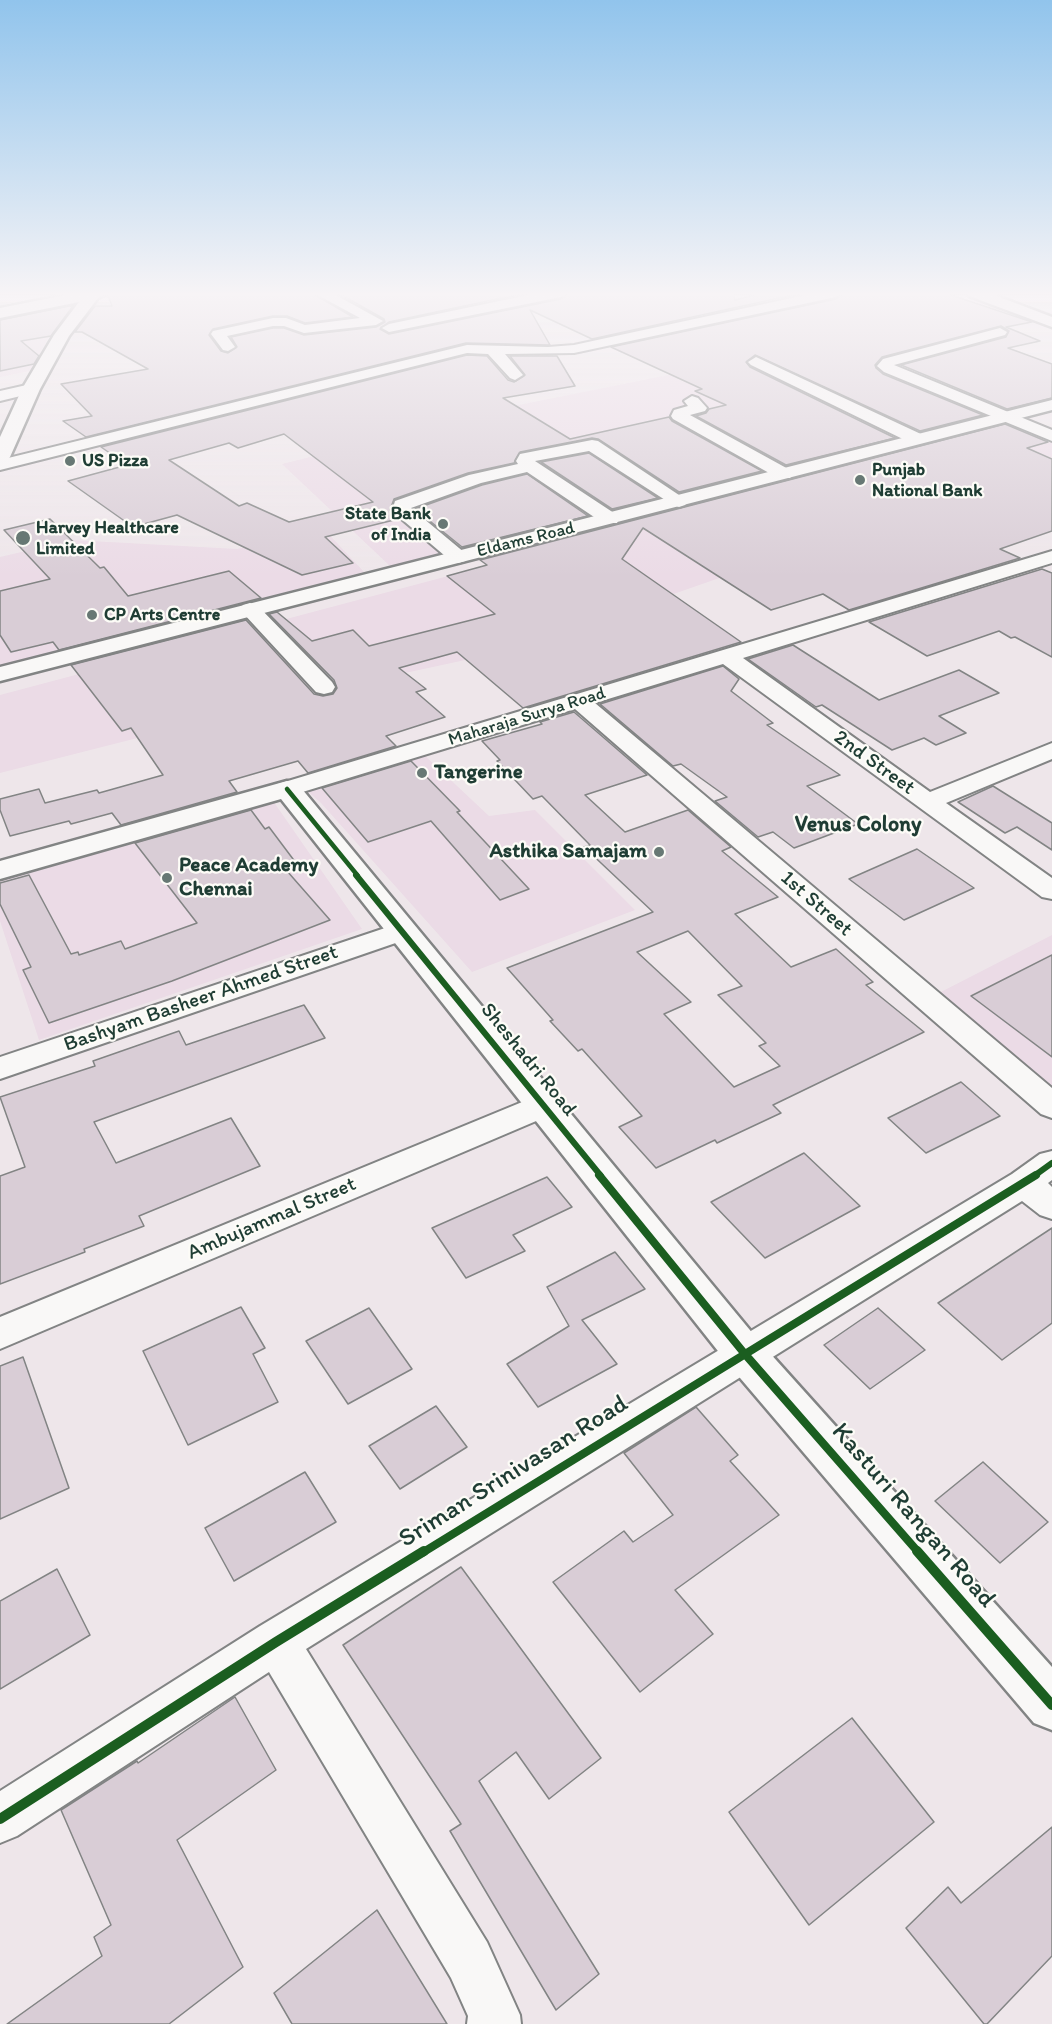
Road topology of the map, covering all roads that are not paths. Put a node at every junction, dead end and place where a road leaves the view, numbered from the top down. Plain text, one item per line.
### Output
1 (309, 387) edge
2 (809, 387) edge
3 (935, 387) edge
4 (31, 389) joint
5 (0, 396) edge
6 (692, 401) dead end
7 (1052, 405) edge
8 (1006, 416) junction
9 (1052, 436) edge
10 (917, 440) junction
11 (0, 457) edge
12 (0, 465) edge
13 (530, 466) junction
14 (783, 474) junction
15 (679, 501) junction
16 (610, 519) junction
17 (458, 557) junction
18 (1052, 557) edge
19 (250, 609) junction
20 (726, 656) junction
21 (0, 674) edge
22 (324, 687) dead end
23 (579, 701) junction
24 (1052, 750) edge
25 (287, 789) junction
26 (927, 802) junction
27 (0, 870) edge
28 (1052, 891) edge
29 (403, 931) junction
30 (0, 1068) edge
31 (544, 1105) junction
32 (1052, 1106) edge
33 (1043, 1184) edge
34 (0, 1334) edge
35 (744, 1353) junction
36 (276, 1642) junction
37 (1052, 1705) edge
38 (0, 1819) edge
39 (494, 2024) edge

1 - 12 street
2 - 10 street
3 - 8 street
4 - 5 street
4 - 11 main road
6 - 14 street
7 - 8 main road, Eldams Road
8 - 9 street
8 - 10 main road, Eldams Road
10 - 14 main road, Eldams Road
13 - 15 street
13 - 16 street
13 - 17 street
14 - 15 main road, Eldams Road
15 - 16 main road, Eldams Road
16 - 17 main road, Eldams Road
17 - 19 main road, Eldams Road
18 - 20 street, Maharaja Surya Road
19 - 21 main road, Eldams Road
19 - 22 street
20 - 23 street, Maharaja Surya Road
20 - 26 street, 2nd Street
23 - 25 street, Maharaja Surya Road
23 - 32 street, 1st Street
24 - 26 street
25 - 27 main road, Maharaja Surya Road
25 - 29 main road, Sheshadri Road
26 - 28 street, 2nd Street
29 - 30 street, Bashyam Basheer Ahmed Street
29 - 31 main road, Sheshadri Road
31 - 34 street, Ambujammal Street
31 - 35 main road, Sheshadri Road
33 - 35 street, Sriman Srinivasan Road
35 - 36 street, Sriman Srinivasan Road
35 - 37 main road, Kasturi Rangan Road
36 - 38 street, Sriman Srinivasan Road
36 - 39 street

